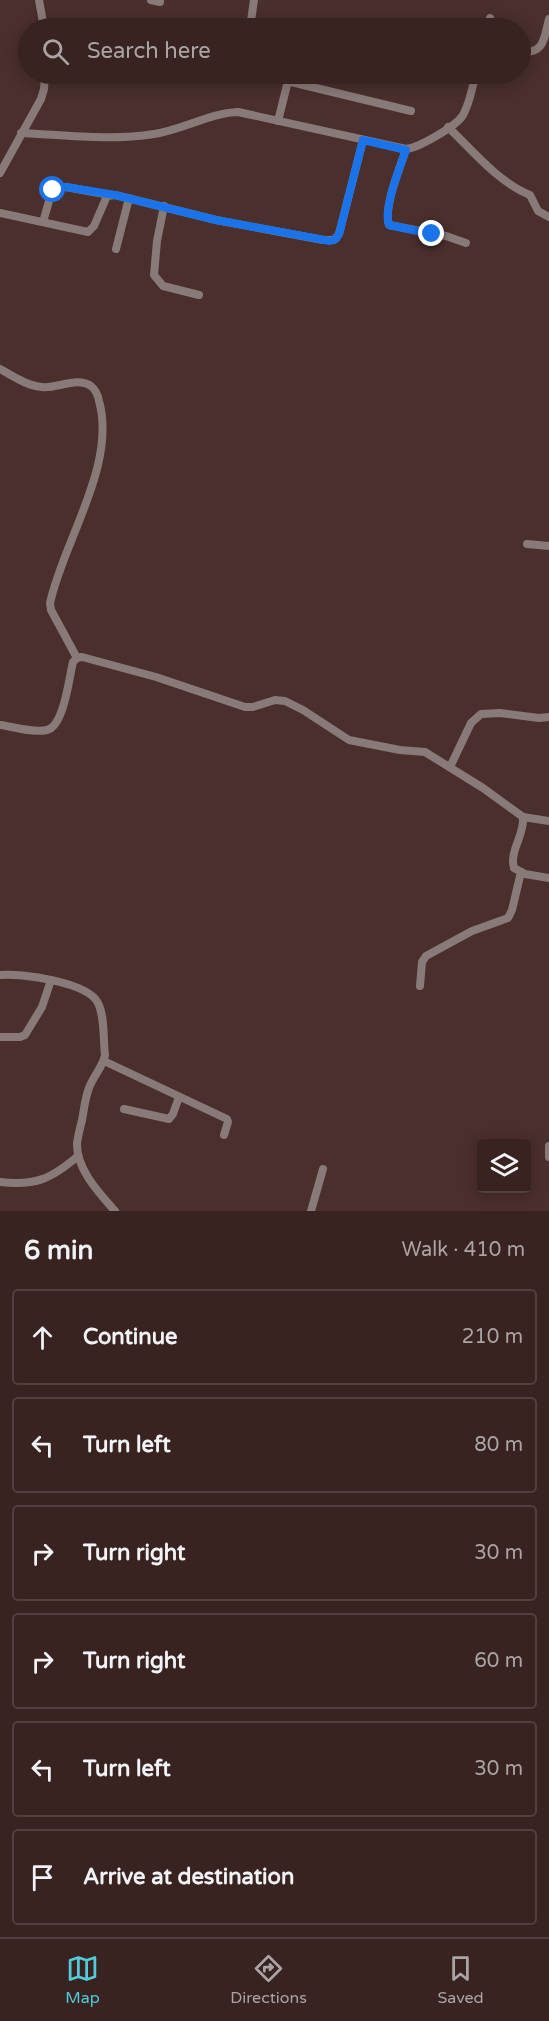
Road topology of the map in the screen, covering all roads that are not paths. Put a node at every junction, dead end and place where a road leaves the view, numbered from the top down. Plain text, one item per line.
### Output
1 (39, 0) edge
2 (151, 0) edge
3 (254, 0) edge
4 (160, 2) dead end
5 (42, 18) edge
6 (251, 18) edge
7 (549, 20) edge
8 (531, 51) edge
9 (44, 84) edge
10 (287, 84) edge
11 (300, 84) edge
12 (473, 84) edge
13 (411, 111) dead end
14 (278, 121) junction
15 (448, 127) junction
16 (21, 133) junction
17 (363, 140) junction
18 (406, 150) junction
19 (0, 173) edge
20 (110, 195) junction
21 (129, 198) junction
22 (164, 206) junction
23 (0, 213) edge
24 (549, 218) edge
25 (43, 222) junction
26 (466, 243) dead end
27 (116, 249) dead end
28 (199, 295) dead end
29 (0, 369) edge
30 (527, 544) dead end
31 (549, 546) edge
32 (77, 658) junction
33 (549, 717) edge
34 (0, 725) edge
35 (450, 767) junction
36 (523, 817) junction
37 (549, 821) edge
38 (521, 872) junction
39 (549, 878) edge
40 (0, 975) edge
41 (51, 980) junction
42 (420, 987) dead end
43 (0, 1037) edge
44 (104, 1061) junction
45 (179, 1097) junction
46 (124, 1109) dead end
47 (224, 1135) dead end
48 (549, 1146) edge
49 (78, 1156) junction
50 (549, 1157) edge
51 (323, 1169) dead end
52 (0, 1182) edge
53 (115, 1211) edge
54 (311, 1211) edge

1 - 5 street
2 - 4 street
3 - 6 street
7 - 8 street
9 - 16 street
10 - 14 street
11 - 13 street
12 - 15 street
14 - 16 street
14 - 17 street
15 - 18 street
15 - 24 street
16 - 19 street
17 - 18 street
17 - 22 street
18 - 26 street
20 - 21 street
20 - 25 street
20 - 25 street
21 - 22 street
21 - 27 street
22 - 28 street
23 - 25 street
29 - 32 street
30 - 31 street
32 - 34 street
32 - 35 street
33 - 35 street
35 - 36 street
36 - 37 street
36 - 38 street
38 - 39 street
38 - 42 street
40 - 41 street
41 - 43 street
41 - 44 street
44 - 45 street
44 - 49 street
45 - 46 street
45 - 47 street
48 - 50 street
49 - 52 street
49 - 53 street
51 - 54 street

